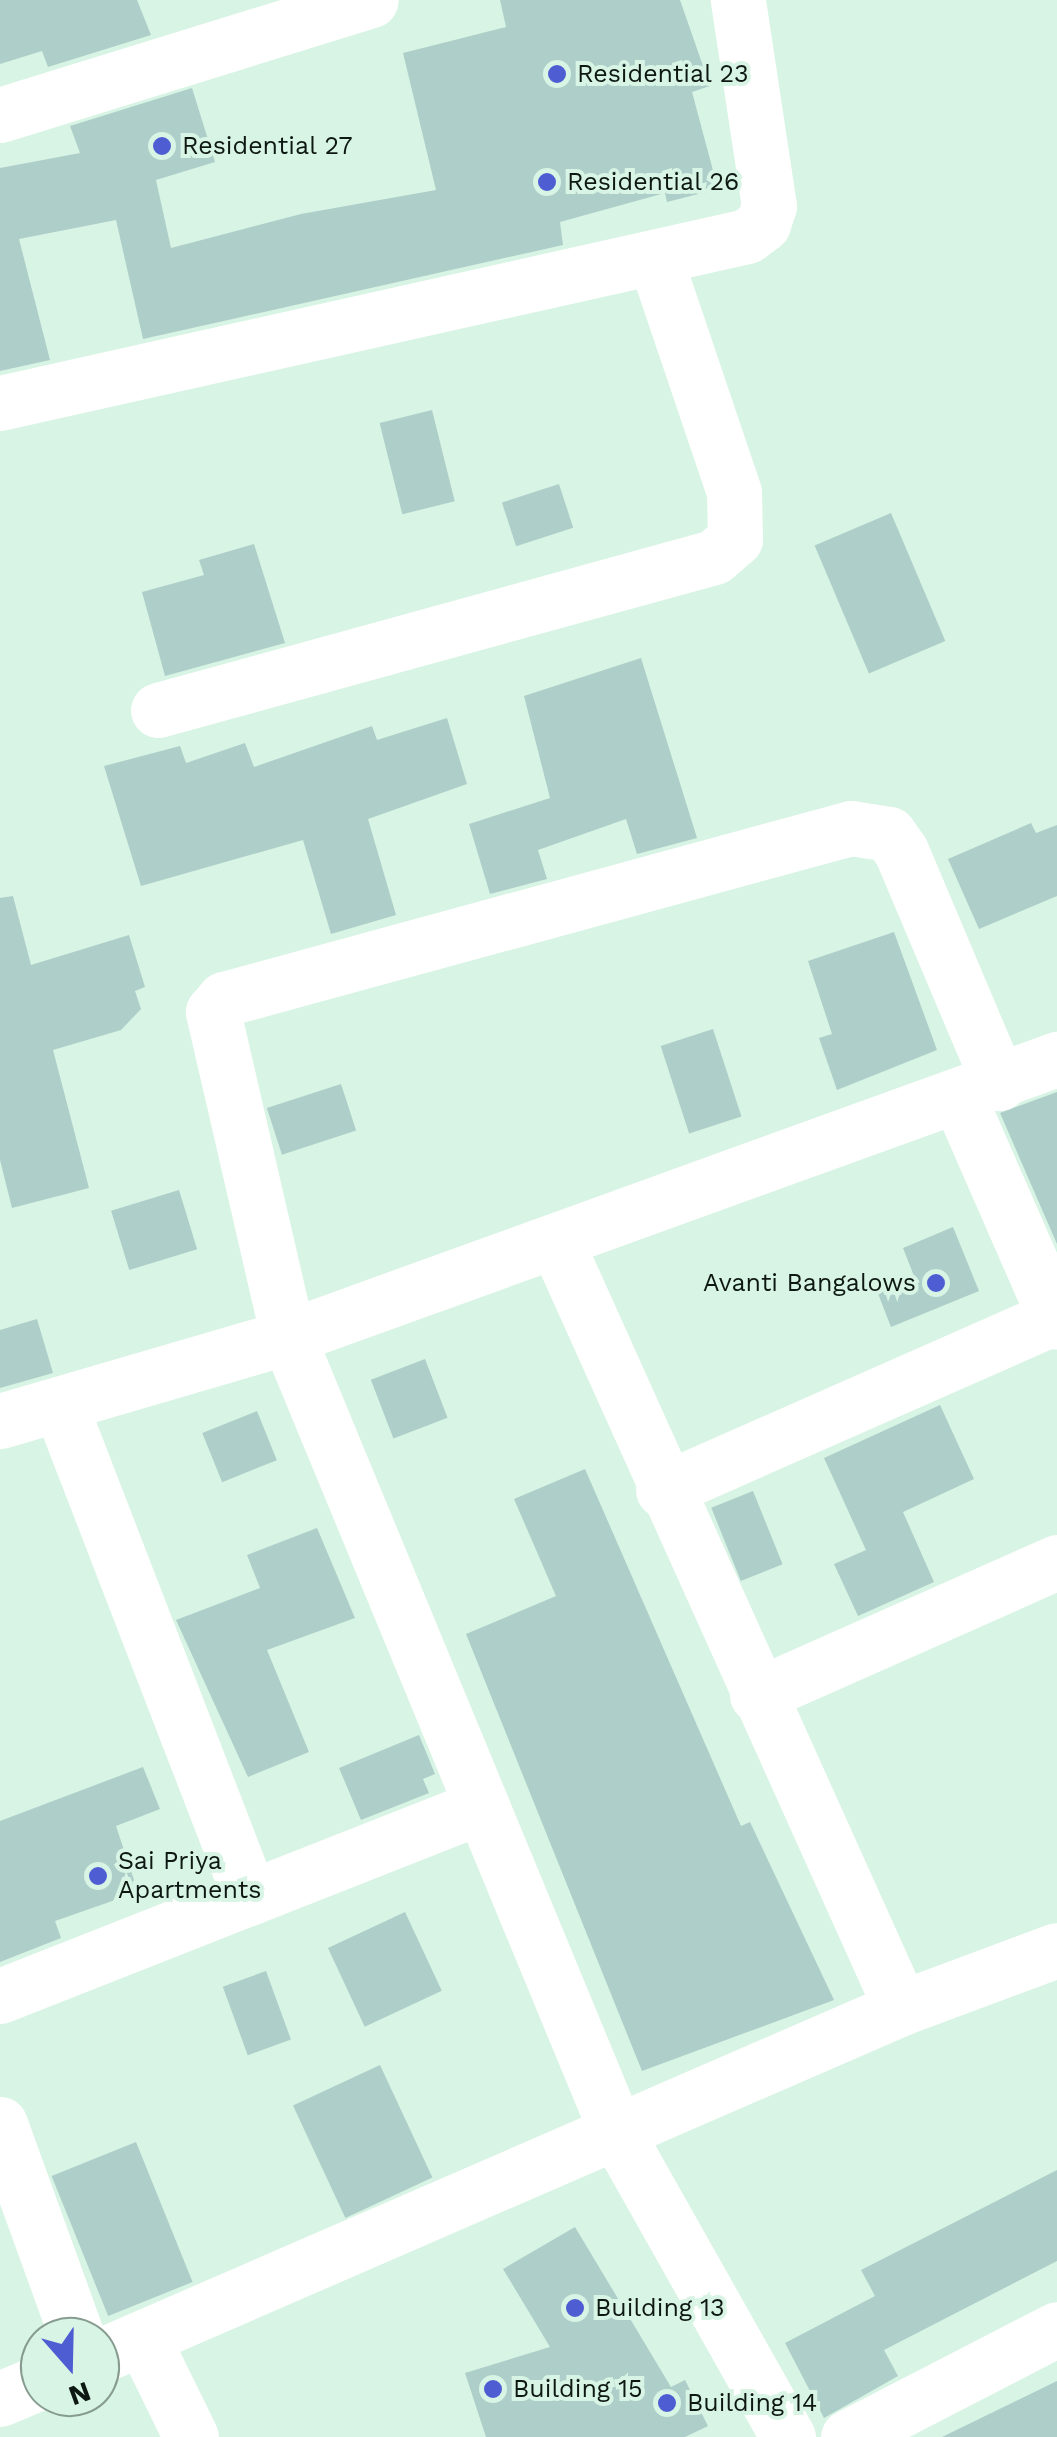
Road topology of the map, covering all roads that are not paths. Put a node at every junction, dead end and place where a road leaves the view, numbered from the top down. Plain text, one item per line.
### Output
1 (372, 0) edge
2 (738, 0) edge
3 (0, 115) edge
4 (656, 258) junction
5 (0, 403) edge
6 (158, 710) dead end
7 (1057, 1059) edge
8 (979, 1090) junction
9 (557, 1244) junction
10 (1056, 1320) edge
11 (288, 1337) junction
12 (60, 1405) junction
13 (0, 1421) edge
14 (663, 1490) junction
15 (1057, 1562) edge
16 (757, 1696) junction
17 (482, 1806) junction
18 (250, 1897) junction
19 (1057, 1950) edge
20 (0, 1996) edge
21 (901, 2008) junction
22 (0, 2124) edge
23 (617, 2133) junction
24 (69, 2317) edge
25 (1057, 2329) edge
26 (121, 2347) edge
27 (191, 2437) edge
28 (788, 2437) edge
29 (848, 2437) edge

1 - 3 street
2 - 4 street
4 - 5 street
4 - 6 street
7 - 8 street
8 - 9 street
8 - 10 street
8 - 11 street
9 - 11 street
9 - 14 street
10 - 14 street
11 - 12 street
11 - 17 street
12 - 13 street
12 - 18 street
14 - 16 street
15 - 16 street
16 - 21 street
17 - 18 street
17 - 23 street
18 - 20 street
19 - 21 street
21 - 23 street
22 - 24 street
23 - 26 street
23 - 28 street
25 - 29 street
26 - 27 street

